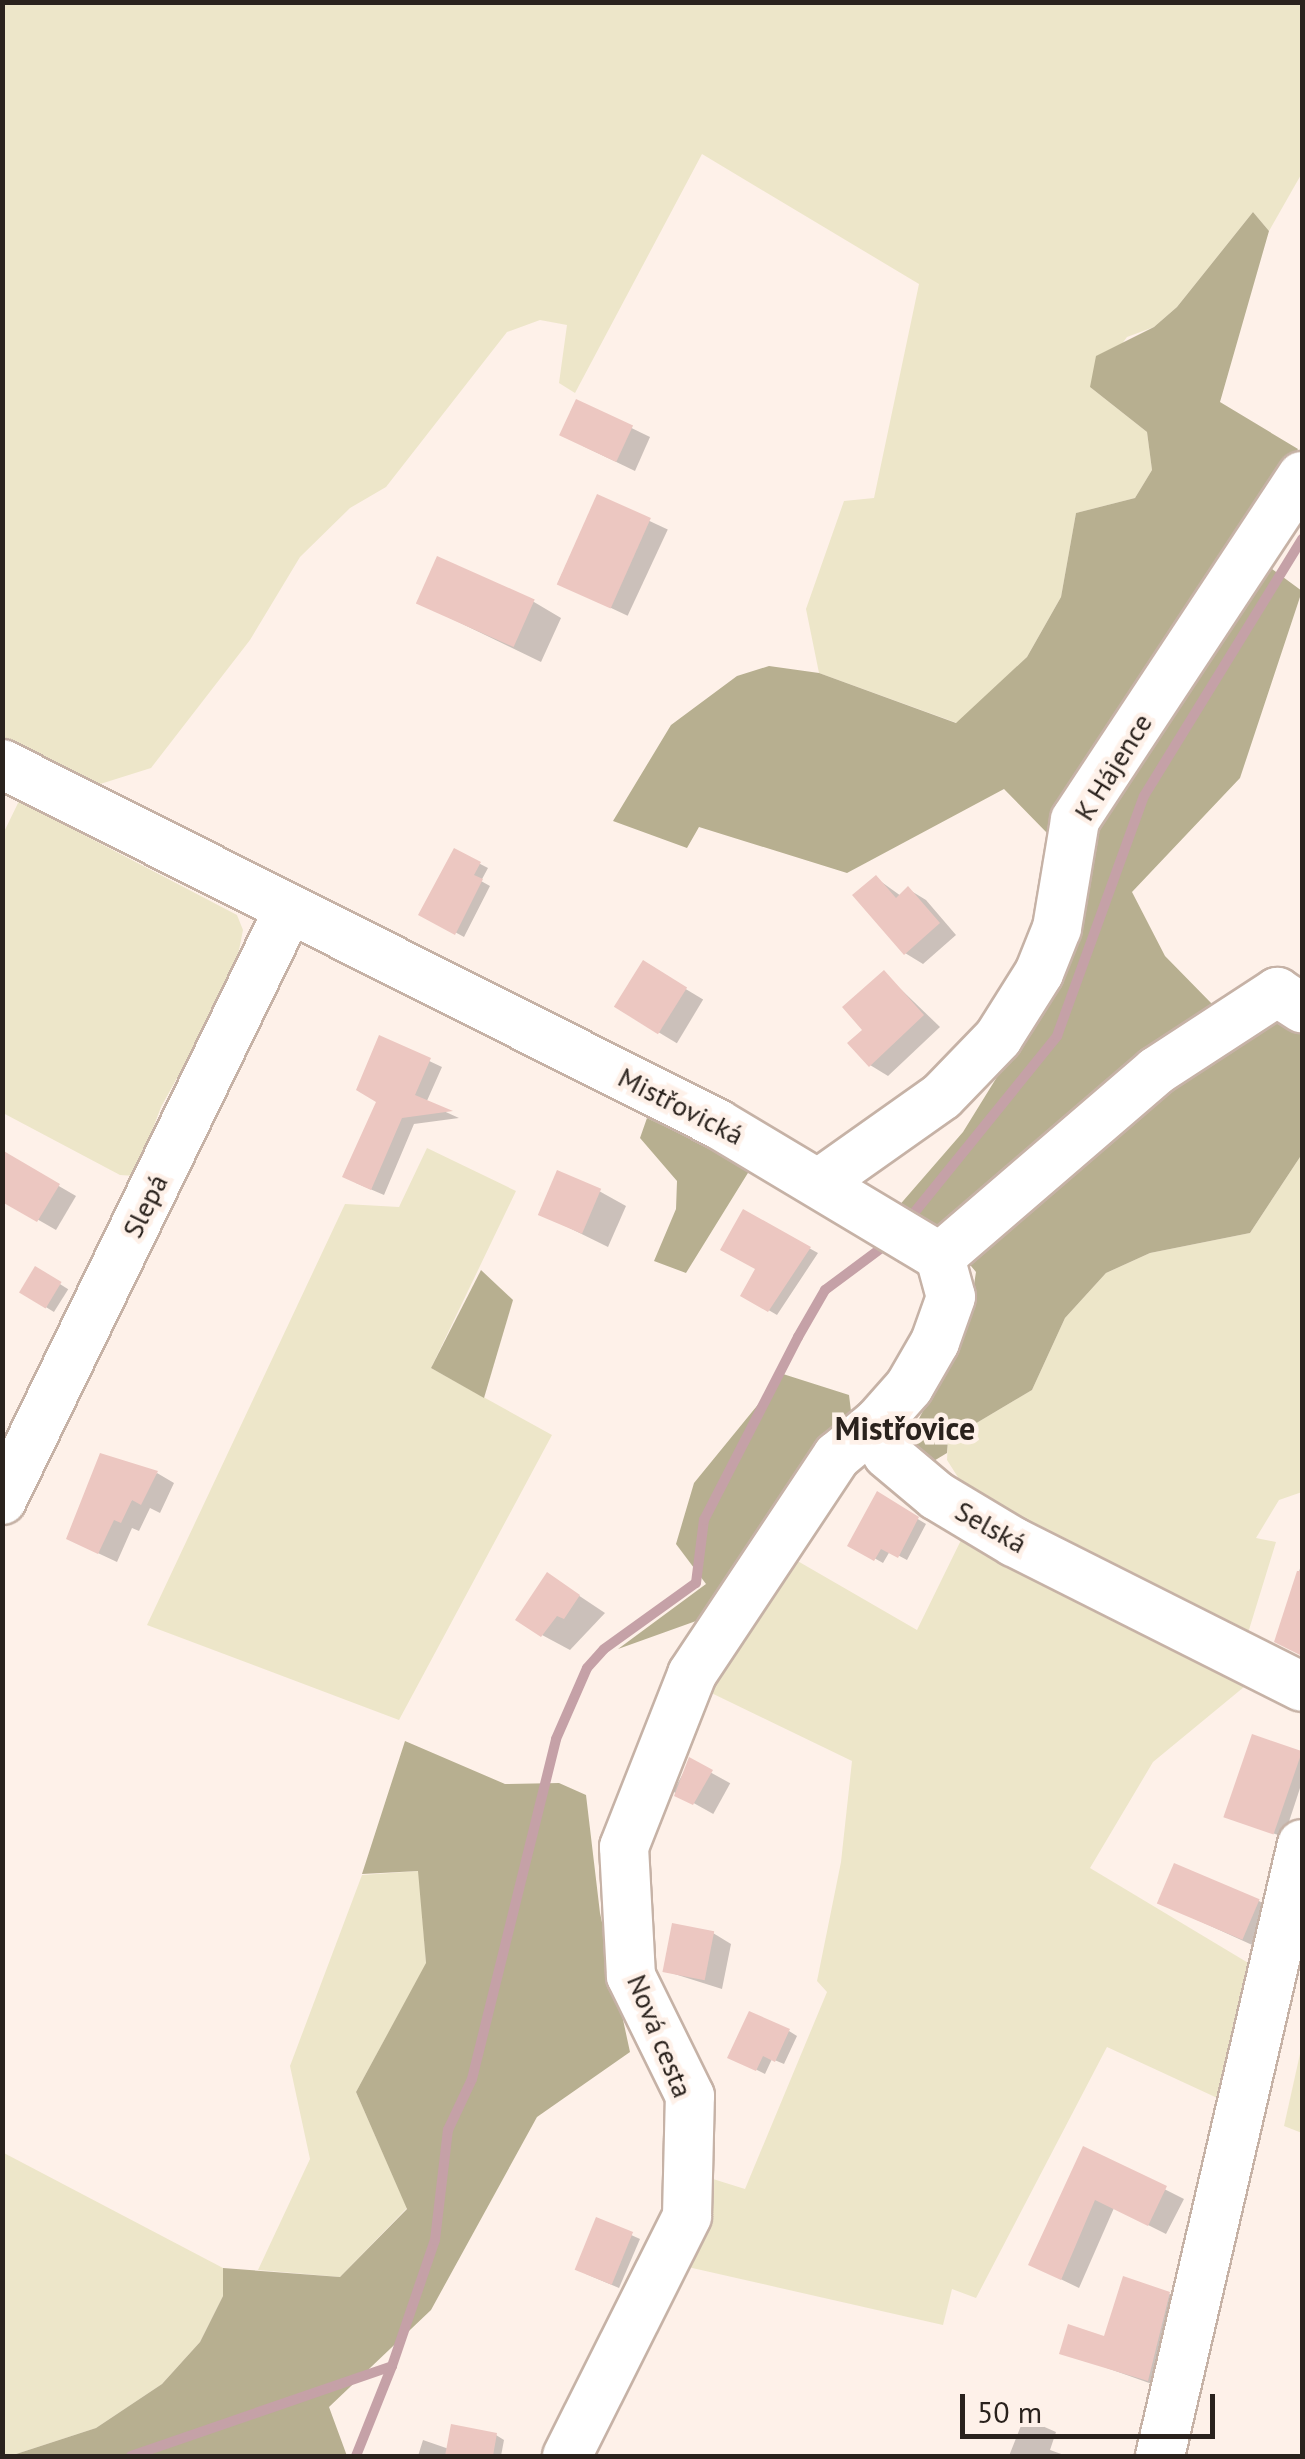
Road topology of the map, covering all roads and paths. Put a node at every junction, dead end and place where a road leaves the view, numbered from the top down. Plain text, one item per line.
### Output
1 (1302, 476) edge
2 (2, 764) edge
3 (288, 911) junction
4 (1302, 1008) edge
5 (822, 1181) junction
6 (914, 1240) junction
7 (878, 1422) junction
8 (2, 1500) edge
9 (1302, 1687) edge
10 (1302, 1844) edge
11 (567, 2456) edge
12 (1160, 2456) edge

1 - 5 street, K Hájence
2 - 3 street, Mistřovická
3 - 5 street, Mistřovická
3 - 8 street, Slepá
4 - 6 street
5 - 6 street, Mistřovická
6 - 7 street
7 - 9 street, Selská
7 - 11 street, Nová cesta
10 - 12 street

